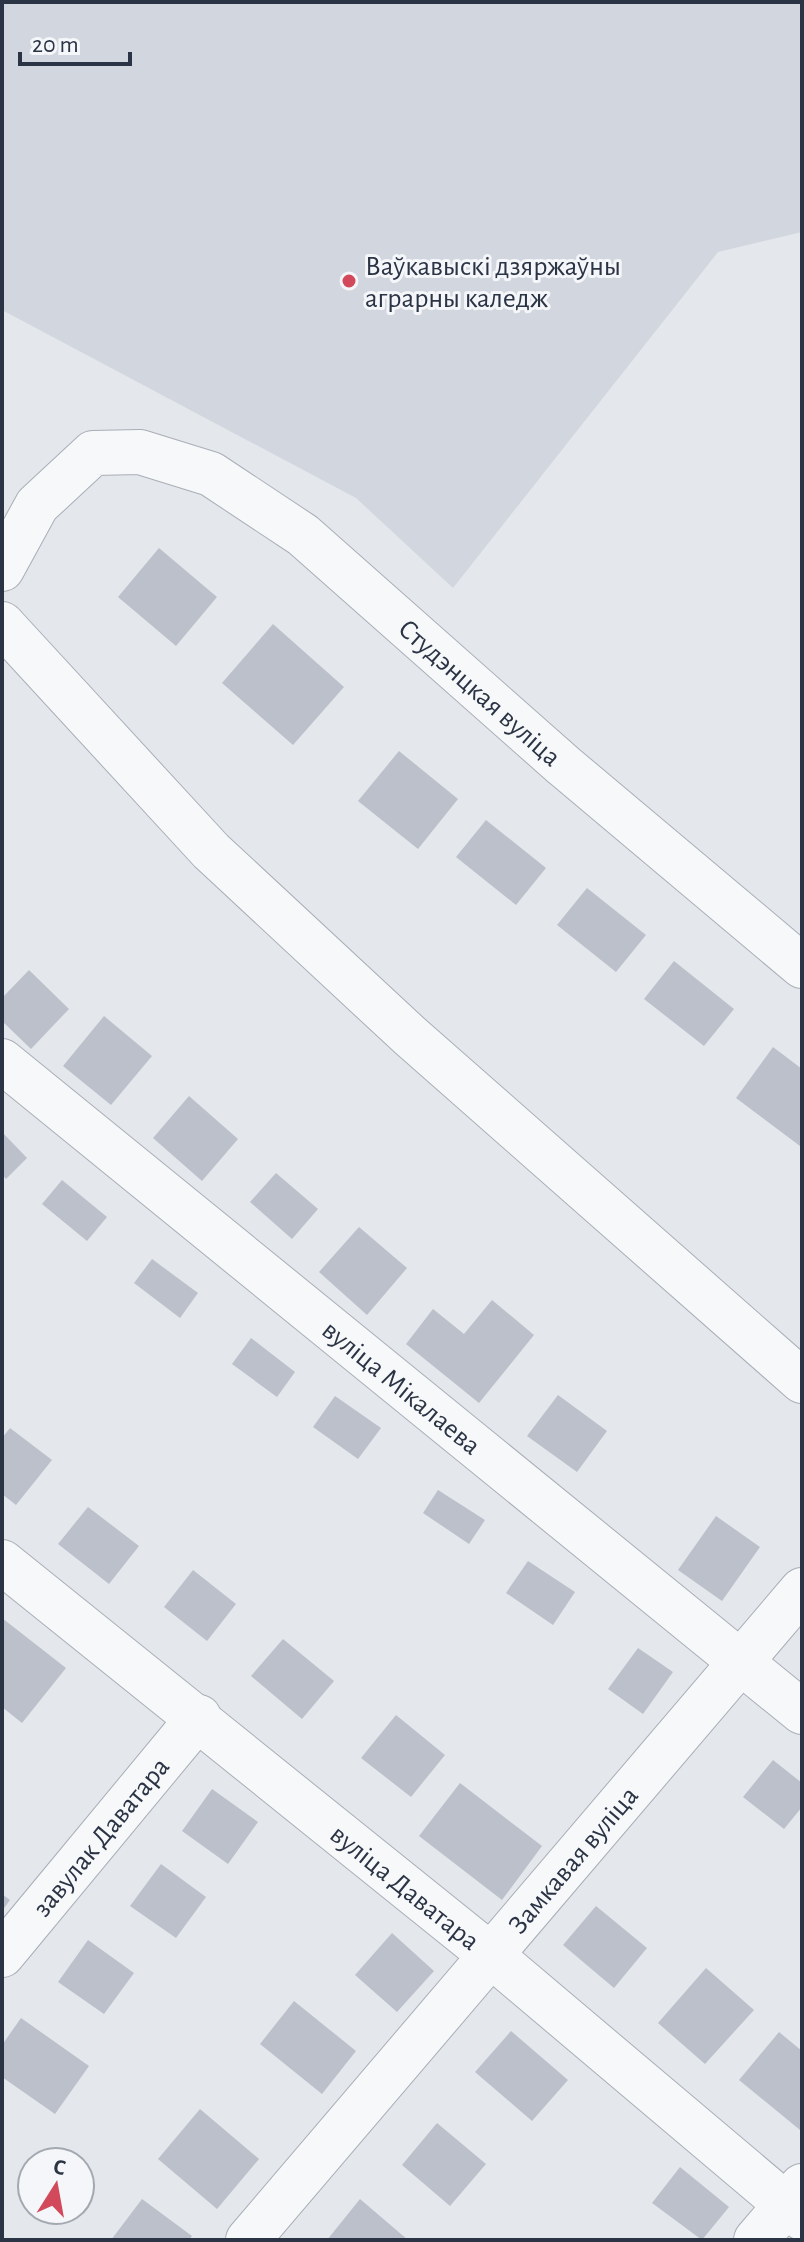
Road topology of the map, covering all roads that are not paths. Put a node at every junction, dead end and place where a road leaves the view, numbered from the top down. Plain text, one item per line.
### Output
1 (2, 569) edge
2 (2, 624) edge
3 (802, 966) edge
4 (2, 1061) edge
5 (802, 1381) edge
6 (2, 1562) edge
7 (802, 1590) edge
8 (743, 1663) junction
9 (802, 1712) edge
10 (199, 1717) junction
11 (2, 1955) edge
12 (493, 1957) junction
13 (797, 2203) edge
14 (248, 2240) edge
15 (756, 2240) edge

1 - 3 street, Студэнцкая вуліца
2 - 5 street
4 - 8 street, вуліца Мікалаева
6 - 10 street, вуліца Даватара
7 - 8 street, Замкавая вуліца
8 - 9 street, вуліца Мікалаева
8 - 12 street, Замкавая вуліца
10 - 11 street, завулак Даватара
10 - 12 street, вуліца Даватара
12 - 13 street, вуліца Даватара
12 - 14 street, Замкавая вуліца
13 - 15 street

